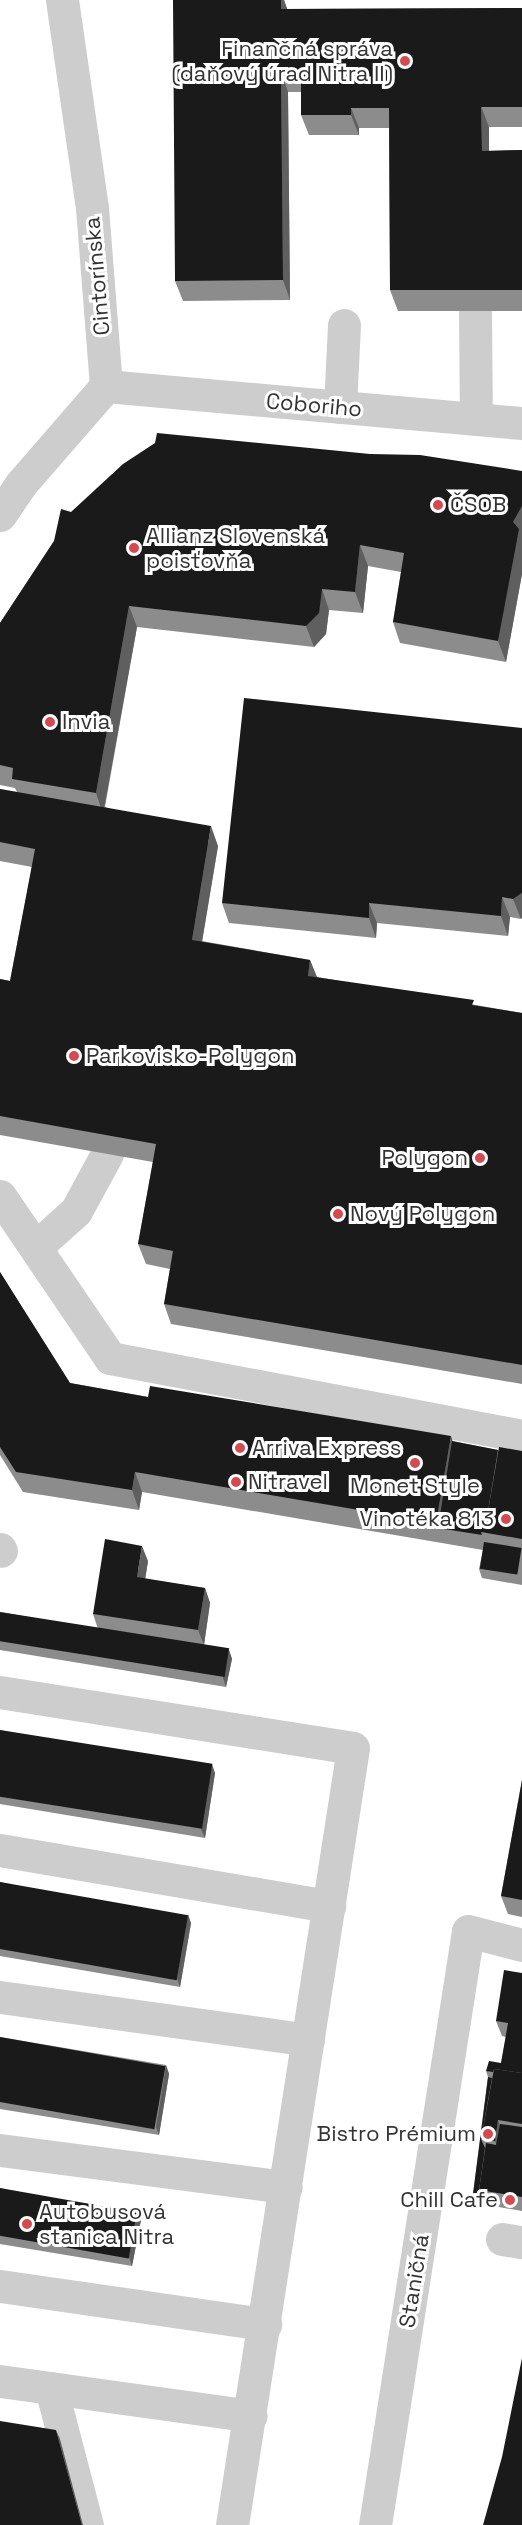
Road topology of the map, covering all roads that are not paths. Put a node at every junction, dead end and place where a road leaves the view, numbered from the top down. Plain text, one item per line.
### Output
1 (62, 0) edge
2 (475, 313) edge
3 (344, 325) dead end
4 (106, 386) junction
5 (340, 407) junction
6 (476, 419) junction
7 (522, 423) edge
8 (0, 515) edge
9 (107, 1154) edge
10 (0, 1196) edge
11 (36, 1247) junction
12 (522, 1436) edge
13 (0, 1692) edge
14 (0, 1850) edge
15 (329, 1906) junction
16 (522, 1945) edge
17 (0, 1997) edge
18 (308, 2040) junction
19 (0, 2150) edge
20 (286, 2187) junction
21 (0, 2286) edge
22 (265, 2324) junction
23 (0, 2381) edge
24 (51, 2388) junction
25 (251, 2416) junction
26 (87, 2525) edge
27 (232, 2525) edge
28 (375, 2525) edge

1 - 4 street, Cintorínska
2 - 6 street
3 - 5 street
4 - 5 street, Coboriho
4 - 8 street
5 - 6 street, Coboriho
6 - 7 street, Coboriho
9 - 11 street
10 - 11 street
11 - 12 street
13 - 15 street
14 - 15 street
15 - 18 street
16 - 28 street, Staničná
17 - 18 street
18 - 20 street
19 - 20 street
20 - 22 street
21 - 22 street
22 - 25 street
23 - 24 street
24 - 25 street
24 - 26 street
25 - 27 street

